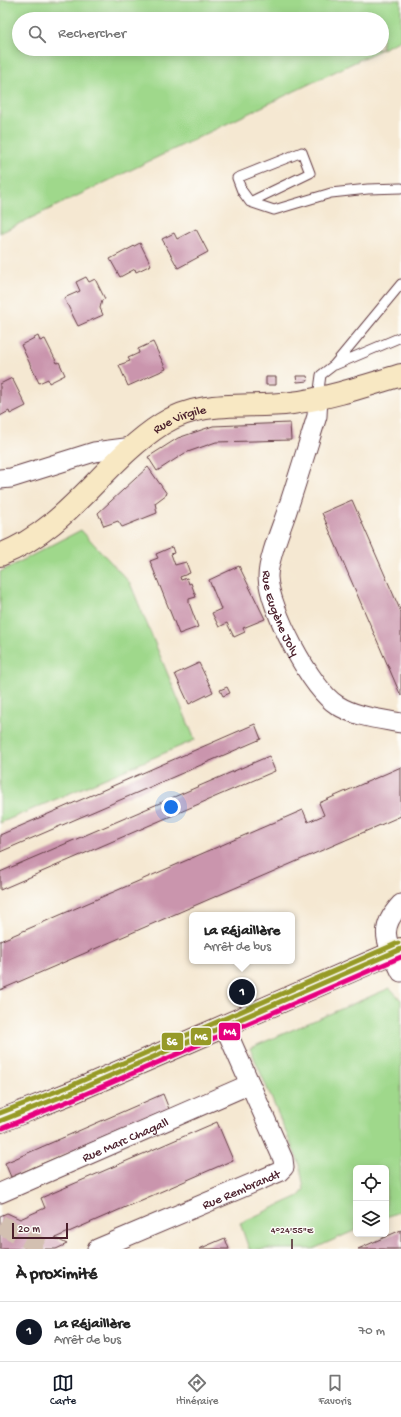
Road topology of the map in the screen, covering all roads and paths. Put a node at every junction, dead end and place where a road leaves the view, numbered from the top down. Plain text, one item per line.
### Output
1 (401, 188) edge
2 (250, 202) junction
3 (401, 284) edge
4 (401, 336) edge
5 (334, 366) junction
6 (401, 375) edge
7 (318, 397) junction
8 (133, 447) junction
9 (0, 480) edge
10 (0, 555) edge
11 (401, 723) edge
12 (401, 904) edge
13 (396, 951) edge
14 (401, 972) edge
15 (224, 1025) junction
16 (250, 1084) junction
17 (0, 1121) edge
18 (0, 1193) edge
19 (97, 1249) edge

1 - 2 lane
2 - 2 lane
3 - 5 lane
4 - 5 lane
5 - 7 lane
6 - 7 street, Rue Virgile
7 - 8 street, Rue Virgile
7 - 11 street, Rue Eugène Joly
8 - 9 street
8 - 10 street, Rue Virgile
12 - 13 street
13 - 14 street
13 - 15 street
15 - 16 street, Rue Rembrandt
15 - 17 street
16 - 18 street, Rue Marc Chagall
16 - 19 street, Rue Rembrandt

